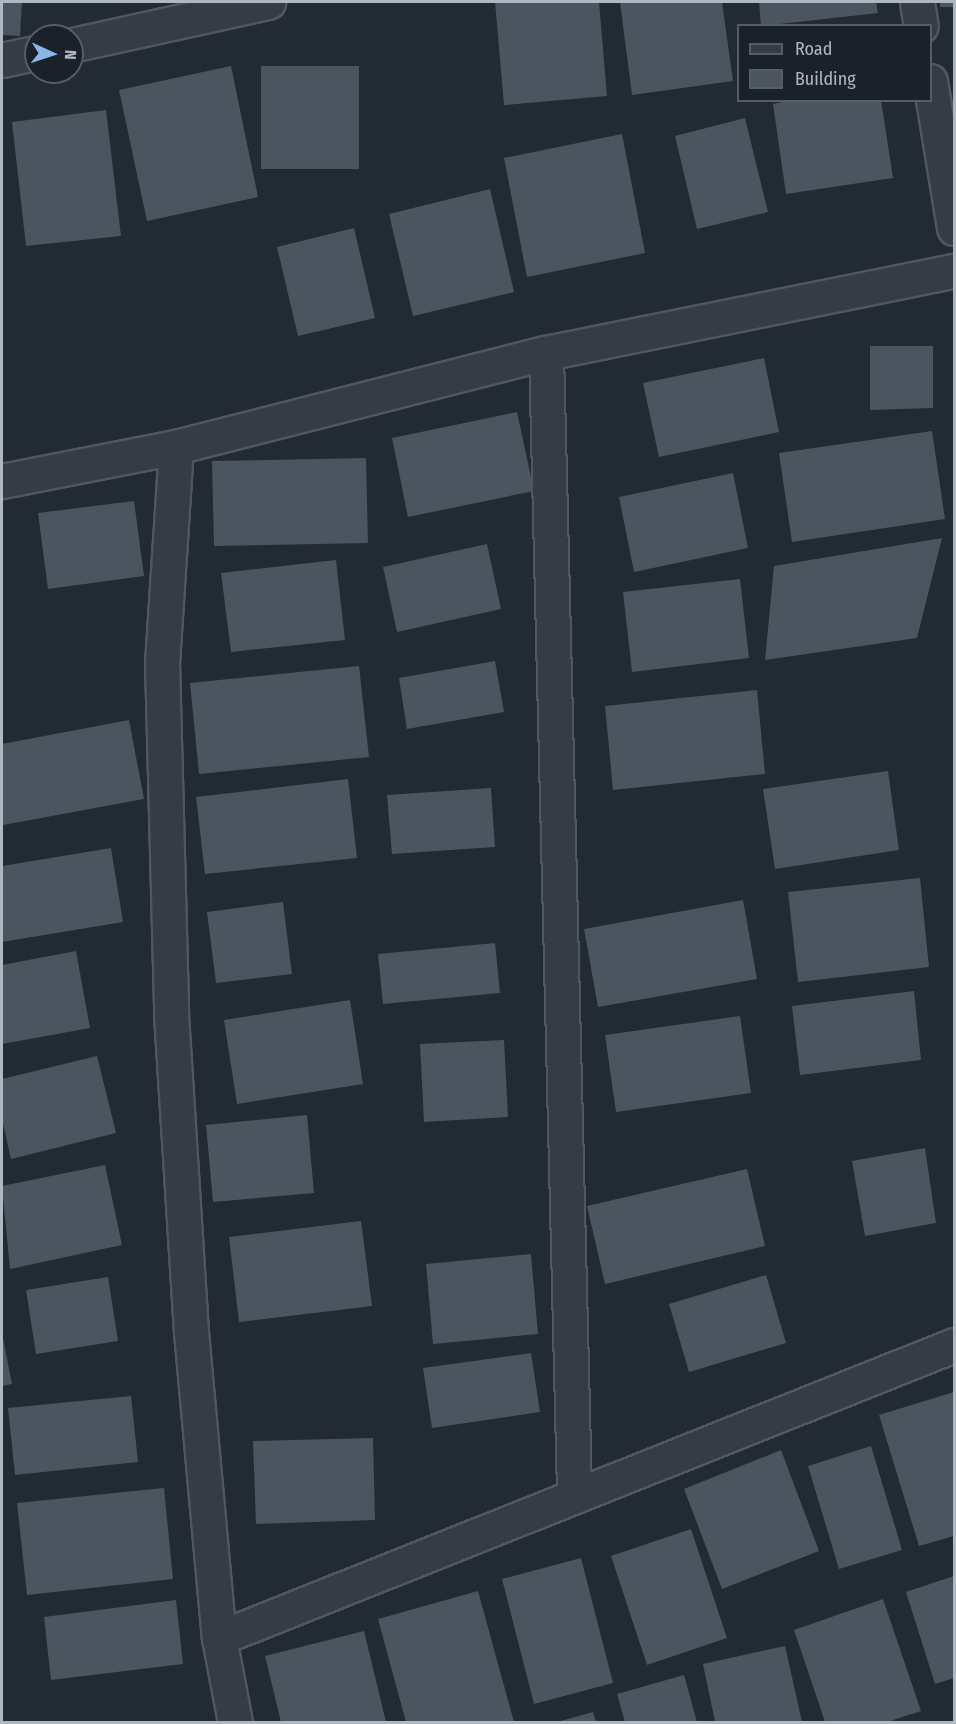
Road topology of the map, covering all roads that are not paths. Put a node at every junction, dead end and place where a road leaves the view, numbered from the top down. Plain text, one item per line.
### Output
1 (918, 2) edge
2 (254, 3) edge
3 (921, 24) edge
4 (84, 42) edge
5 (24, 55) edge
6 (2, 60) edge
7 (932, 93) edge
8 (954, 228) edge
9 (954, 270) edge
10 (546, 353) junction
11 (176, 447) junction
12 (2, 482) edge
13 (954, 1345) edge
14 (574, 1493) junction
15 (219, 1638) junction
16 (235, 1722) edge

1 - 3 street
2 - 4 street
5 - 6 street
7 - 8 street
9 - 10 street
10 - 11 street
10 - 14 street
11 - 12 street
11 - 15 street
13 - 14 street
14 - 15 street
15 - 16 street

